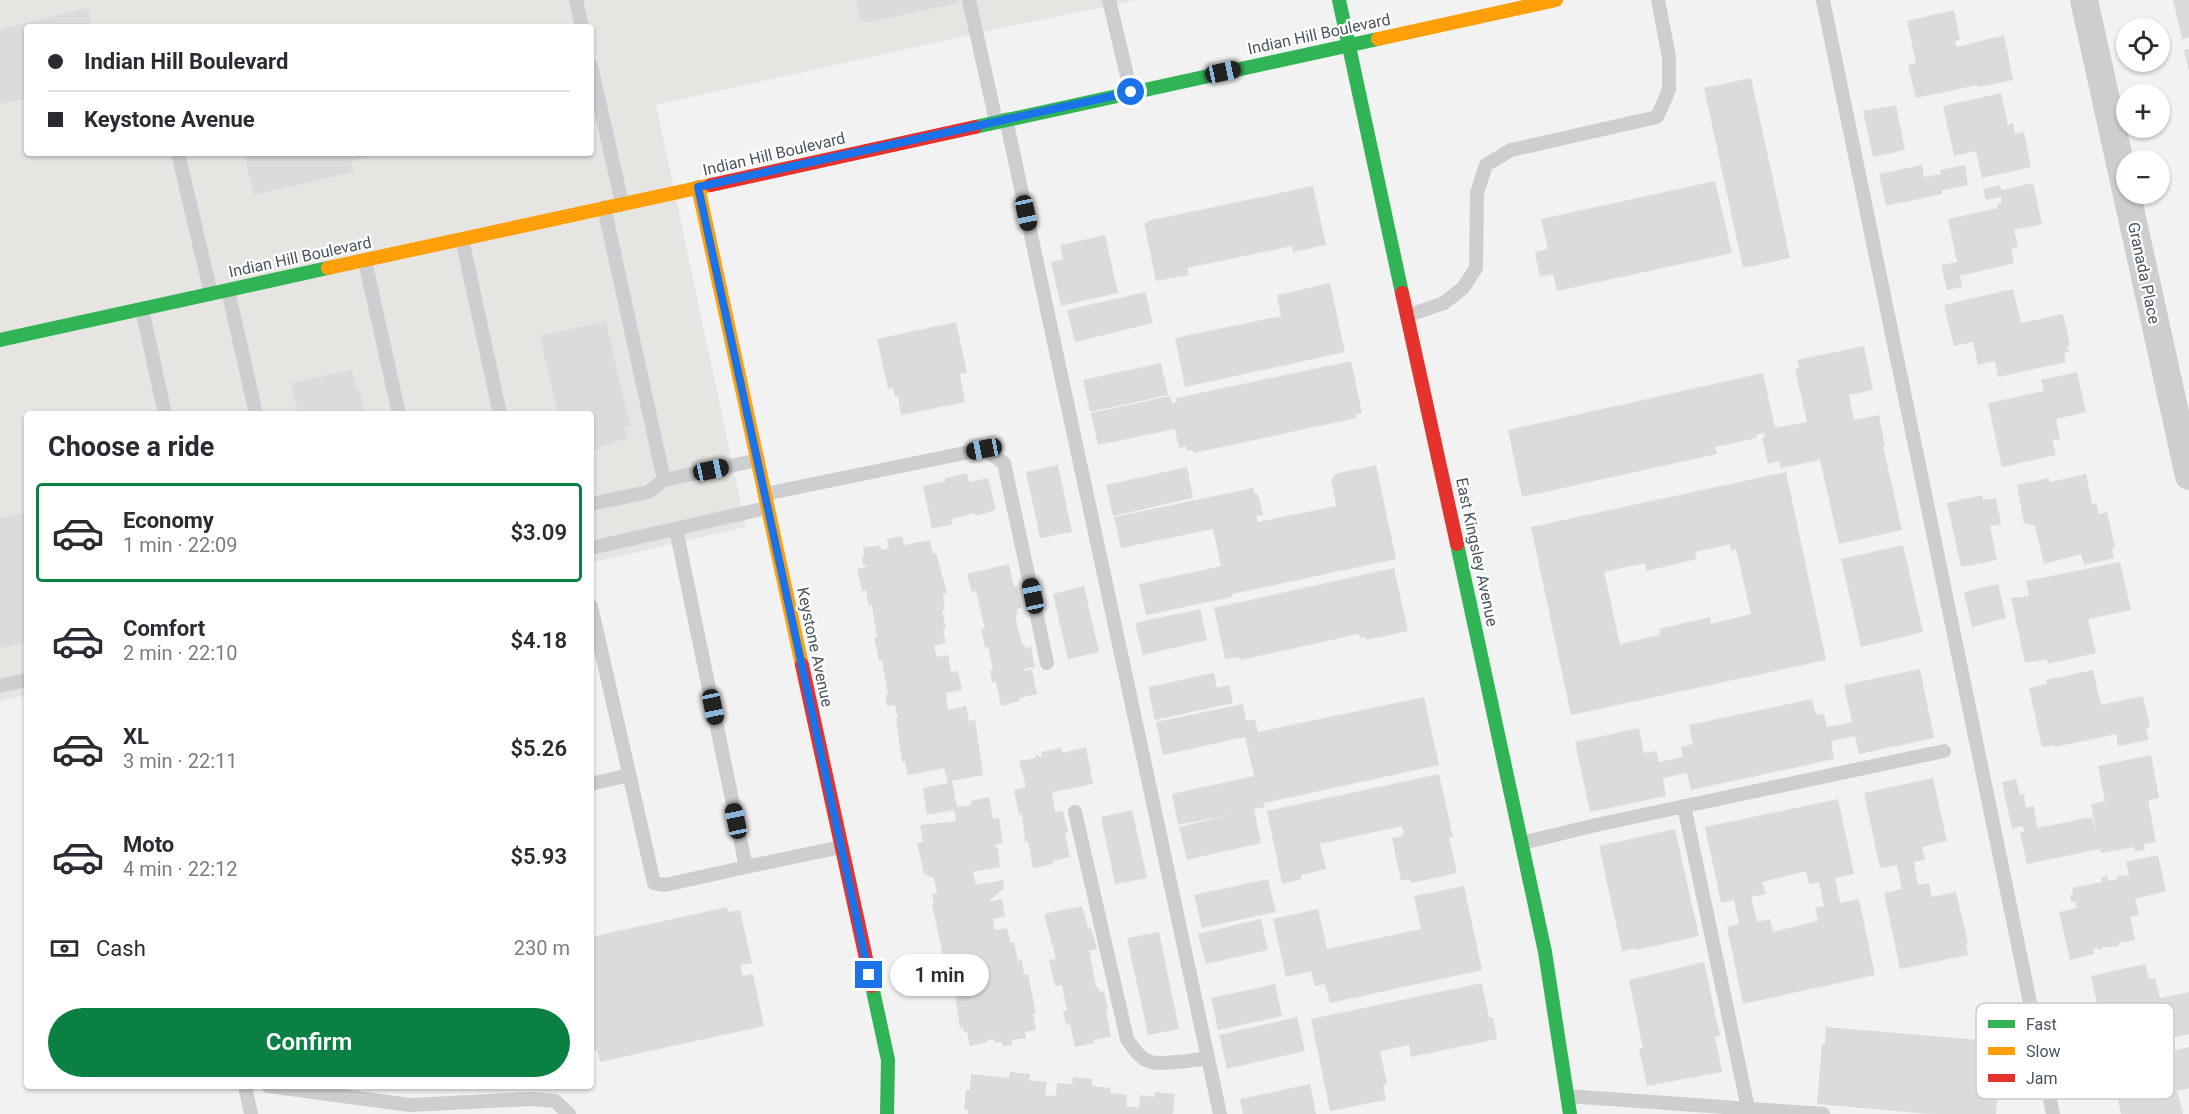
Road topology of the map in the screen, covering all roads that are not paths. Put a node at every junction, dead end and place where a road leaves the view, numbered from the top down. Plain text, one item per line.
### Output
1 (576, 0) edge
2 (969, 0) edge
3 (1109, 0) edge
4 (1339, 0) edge
5 (1556, 0) edge
6 (1658, 0) edge
7 (1823, 0) edge
8 (2085, 0) edge
9 (581, 24) edge
10 (1349, 44) junction
11 (594, 79) edge
12 (1131, 92) junction
13 (1001, 120) junction
14 (179, 156) edge
15 (698, 187) junction
16 (622, 203) junction
17 (604, 207) junction
18 (462, 239) junction
19 (365, 260) junction
20 (228, 290) junction
21 (211, 294) junction
22 (142, 309) junction
23 (1409, 315) junction
24 (0, 340) edge
25 (164, 411) edge
26 (255, 411) edge
27 (398, 411) edge
28 (499, 411) edge
29 (758, 460) junction
30 (2189, 476) edge
31 (664, 480) junction
32 (766, 501) junction
33 (594, 503) edge
34 (676, 529) junction
35 (594, 547) edge
36 (594, 619) edge
37 (1047, 663) dead end
38 (24, 681) edge
39 (0, 686) edge
40 (1944, 750) dead end
41 (629, 775) junction
42 (594, 783) edge
43 (1684, 806) junction
44 (1075, 812) dead end
45 (1522, 843) junction
46 (841, 847) junction
47 (746, 867) junction
48 (2030, 1003) edge
49 (1208, 1058) junction
50 (246, 1089) edge
51 (290, 1089) edge
52 (1567, 1096) junction
53 (2050, 1099) edge
54 (1748, 1108) junction
55 (251, 1114) edge
56 (569, 1114) edge
57 (887, 1114) edge
58 (1220, 1114) edge
59 (1570, 1114) edge
60 (1823, 1114) edge
61 (2053, 1114) edge

1 - 9 lane
2 - 13 lane
3 - 12 lane
4 - 10 street, East Kingsley Avenue
5 - 10 street, Indian Hill Boulevard
6 - 23 lane
7 - 48 lane
8 - 30 street, Granada Place
10 - 12 street, Indian Hill Boulevard
10 - 23 street, East Kingsley Avenue
11 - 16 lane
12 - 13 street, Indian Hill Boulevard
13 - 15 street, Indian Hill Boulevard
13 - 49 lane
14 - 21 lane
15 - 16 street, Indian Hill Boulevard
15 - 29 street, Keystone Avenue
16 - 17 street, Indian Hill Boulevard
17 - 18 street, Indian Hill Boulevard
17 - 31 lane
18 - 19 street, Indian Hill Boulevard
18 - 28 lane
19 - 20 street, Indian Hill Boulevard
19 - 27 lane
20 - 21 street, Indian Hill Boulevard
20 - 26 lane
21 - 22 street, Indian Hill Boulevard
22 - 24 street, Indian Hill Boulevard
22 - 25 lane
23 - 45 street, East Kingsley Avenue
29 - 31 lane
29 - 32 street, Keystone Avenue
31 - 33 lane
32 - 34 lane
32 - 37 lane
32 - 46 street, Keystone Avenue
34 - 35 lane
34 - 47 lane
36 - 41 lane
38 - 39 lane
40 - 43 lane
41 - 42 lane
41 - 47 lane
43 - 45 lane
43 - 54 lane
44 - 49 lane
45 - 52 street, East Kingsley Avenue
46 - 47 lane
46 - 57 street, Keystone Avenue
49 - 58 lane
50 - 55 lane
51 - 56 lane
52 - 54 lane
52 - 59 street, East Kingsley Avenue
53 - 61 lane
54 - 60 lane

